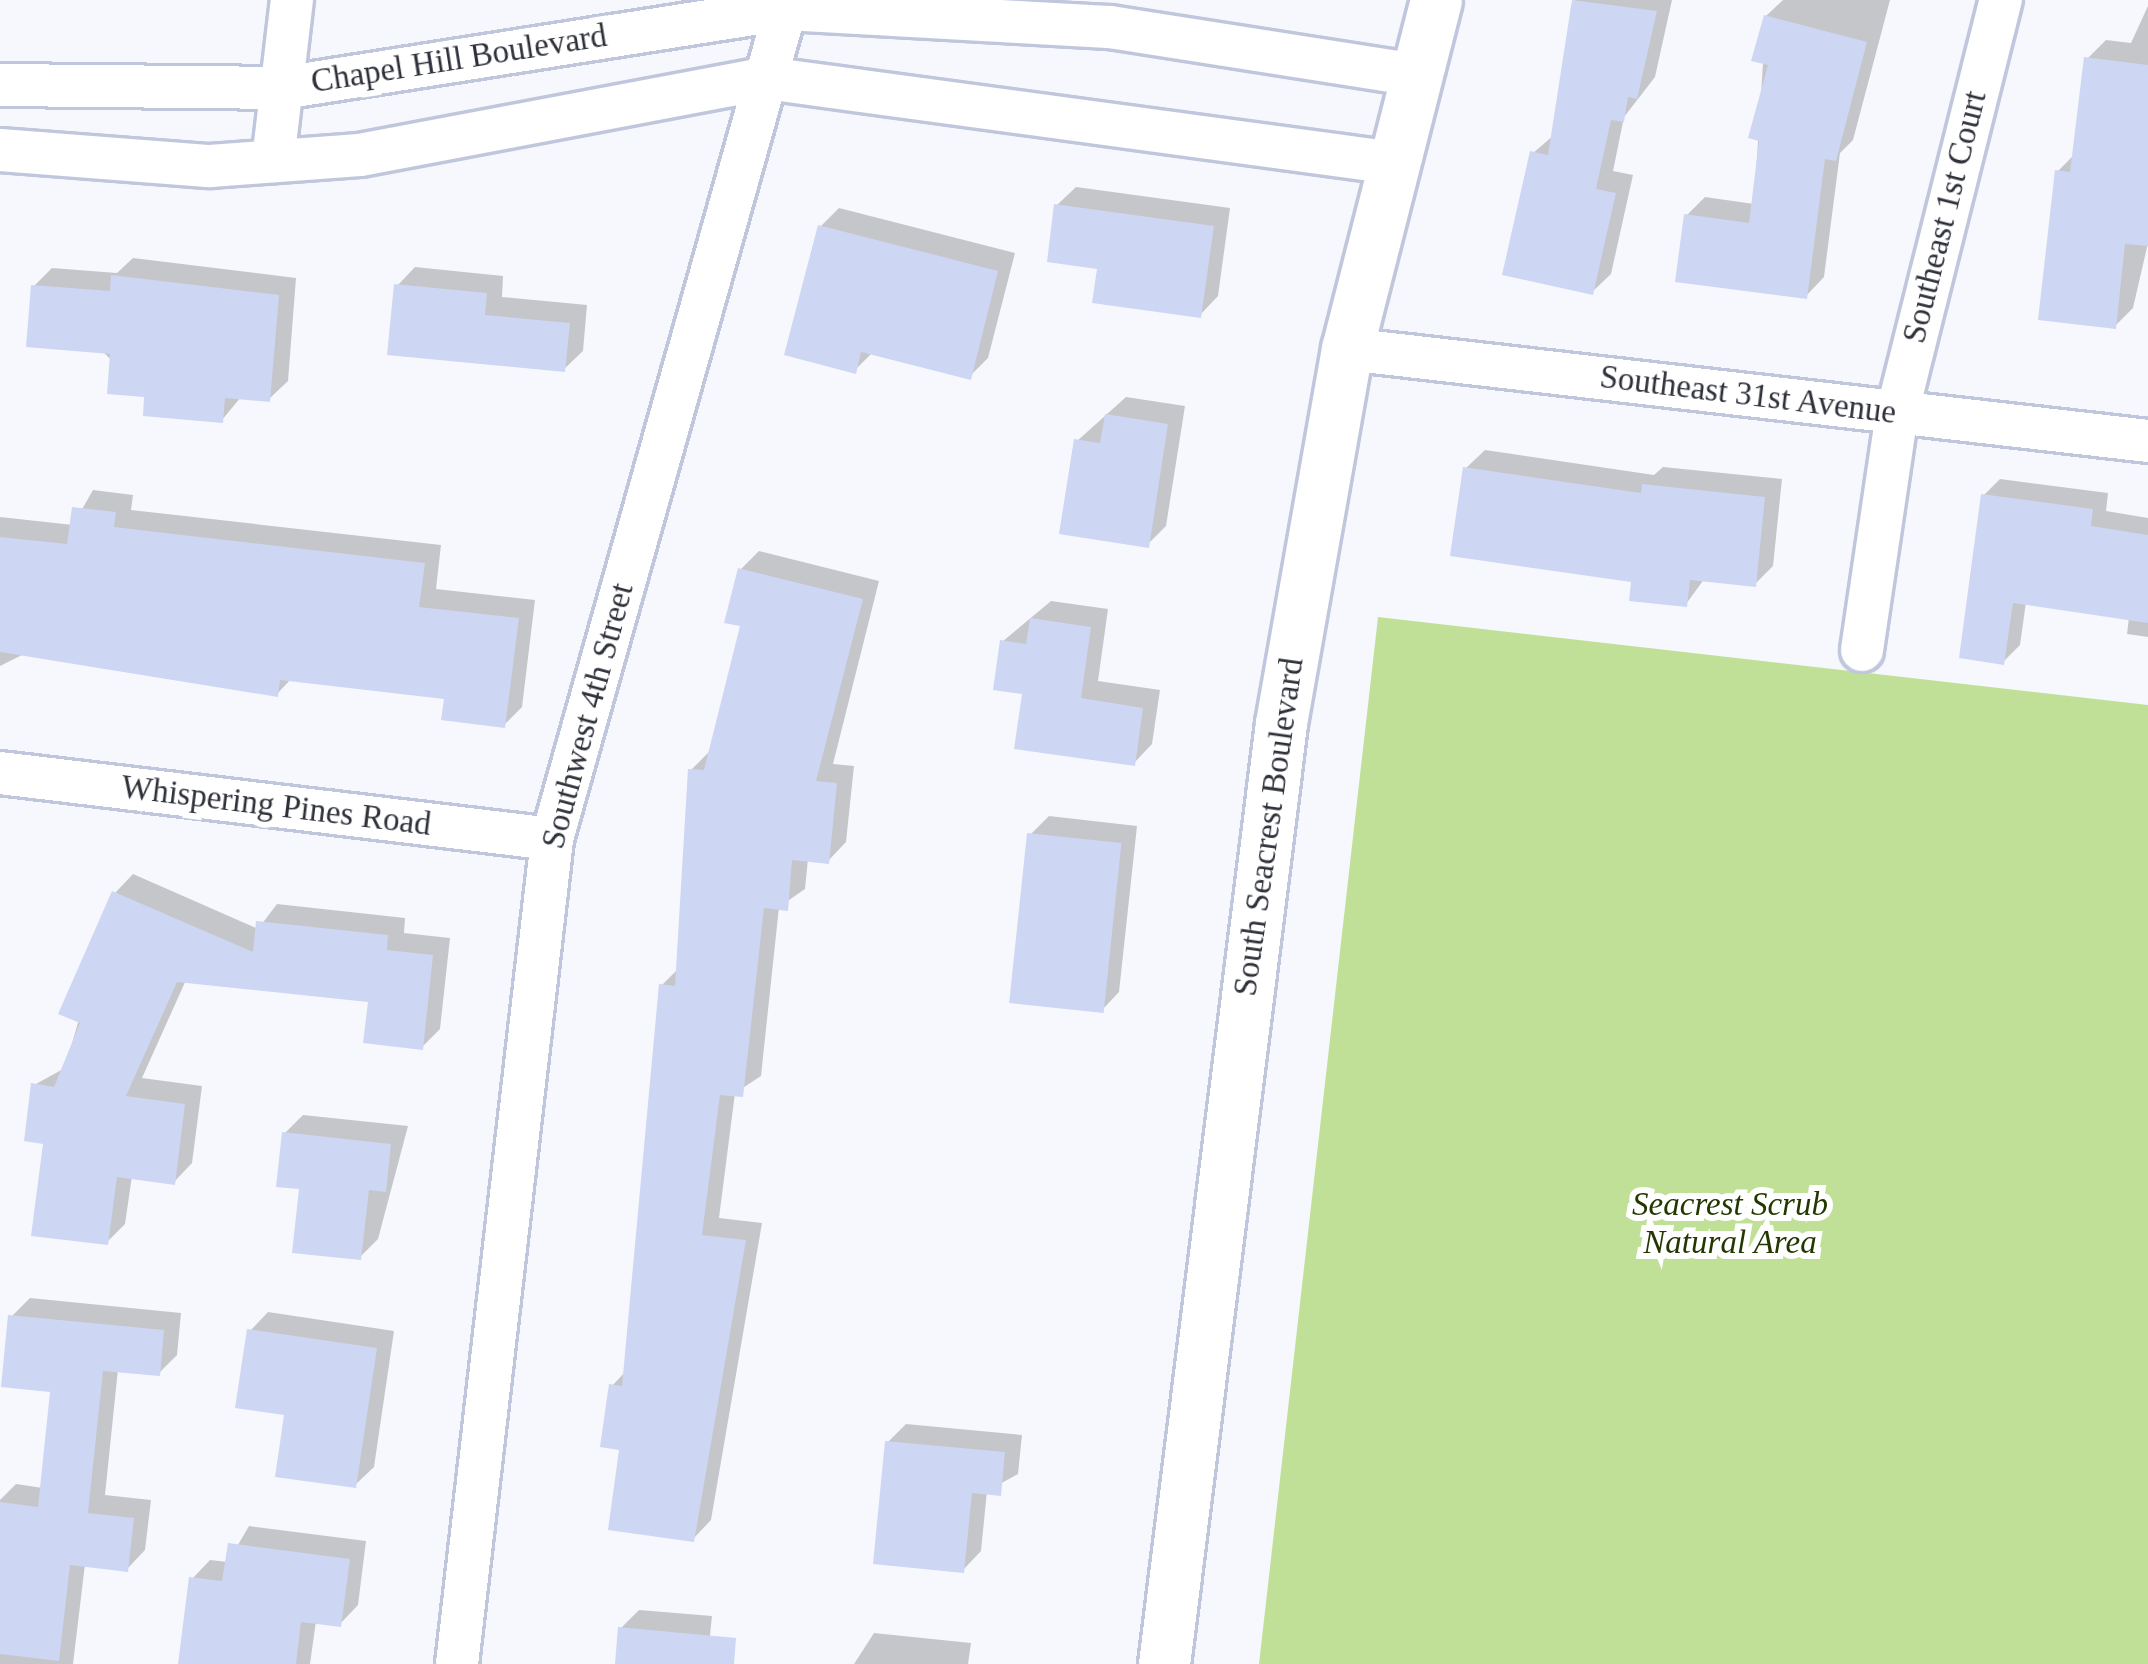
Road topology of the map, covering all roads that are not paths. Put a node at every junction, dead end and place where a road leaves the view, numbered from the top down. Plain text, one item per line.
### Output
1 (292, 0) edge
2 (1436, 0) edge
3 (2001, 0) edge
4 (786, 4) edge
5 (1416, 75) junction
6 (766, 78) junction
7 (0, 86) edge
8 (282, 88) junction
9 (0, 150) edge
10 (273, 161) junction
11 (1394, 163) junction
12 (1347, 349) junction
13 (1897, 412) junction
14 (2148, 441) edge
15 (1862, 650) dead end
16 (0, 773) edge
17 (552, 839) junction
18 (457, 1664) edge
19 (1164, 1664) edge

1 - 8 street
2 - 5 street, South Seacrest Boulevard
3 - 13 street, Southeast 1st Court
4 - 5 street, Chapel Hill Boulevard
4 - 6 street, Southwest 4th Street
4 - 8 street, Chapel Hill Boulevard
5 - 11 street, South Seacrest Boulevard
6 - 10 street
6 - 11 street
6 - 17 street, Southwest 4th Street
7 - 8 street, Chapel Hill Boulevard
8 - 10 street
9 - 10 street
11 - 12 street, South Seacrest Boulevard
12 - 13 street, Southeast 31st Avenue
12 - 19 street, South Seacrest Boulevard
13 - 14 street, Southeast 31st Avenue
13 - 15 street, Southeast 1st Court
16 - 17 street, Whispering Pines Road
17 - 18 street, Southwest 4th Street

